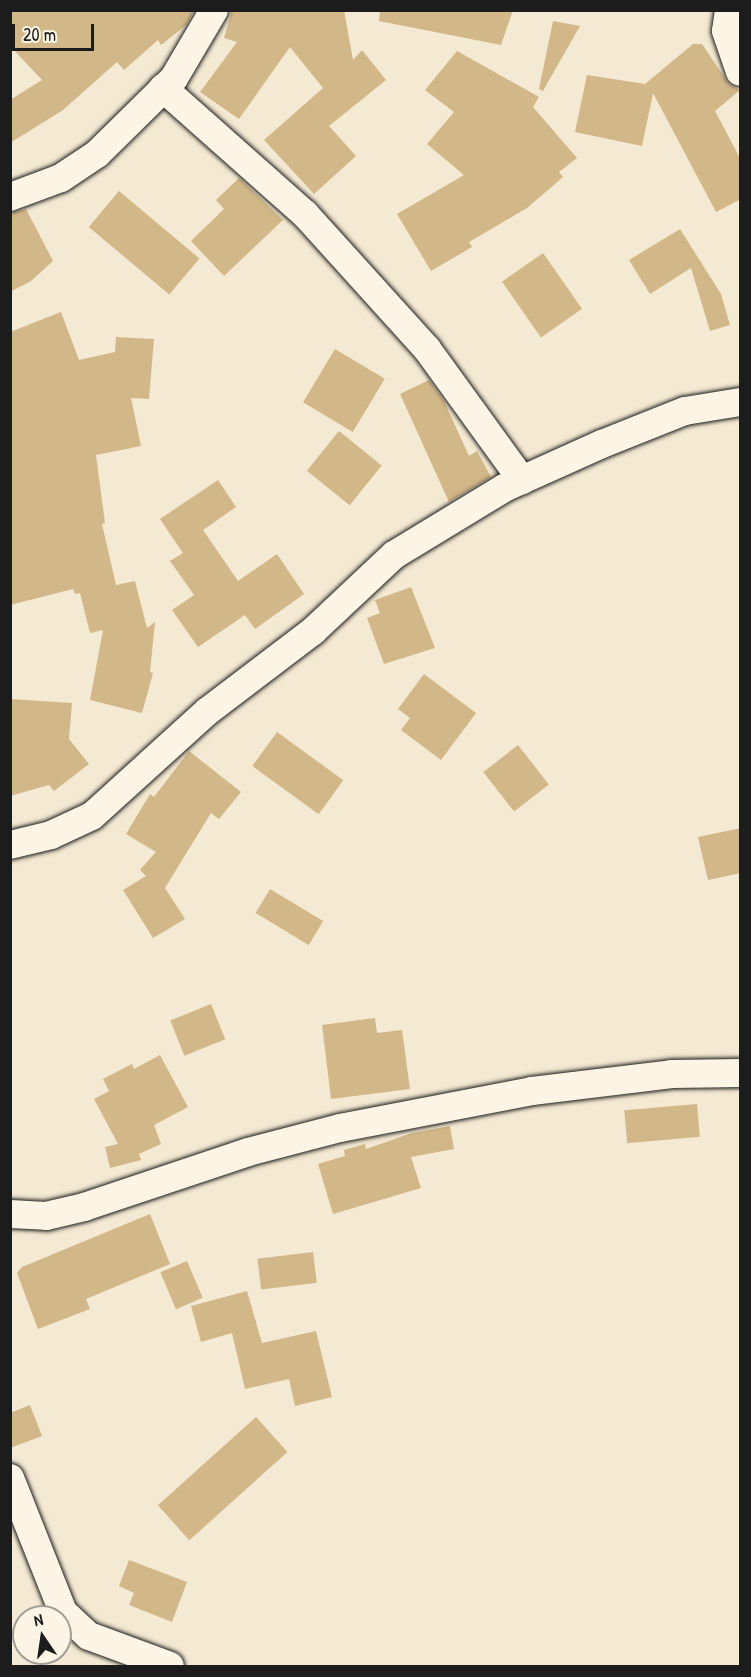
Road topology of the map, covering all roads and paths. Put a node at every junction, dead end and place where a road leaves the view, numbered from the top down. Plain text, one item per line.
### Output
1 (214, 10) edge
2 (729, 10) edge
3 (741, 72) edge
4 (162, 88) junction
5 (10, 197) edge
6 (741, 402) edge
7 (522, 480) junction
8 (10, 845) edge
9 (741, 1073) edge
10 (10, 1214) edge
11 (10, 1478) edge
12 (170, 1666) edge

1 - 4 street
2 - 3 street
4 - 5 street
4 - 7 street
6 - 7 street
7 - 8 street
9 - 10 street
11 - 12 street

